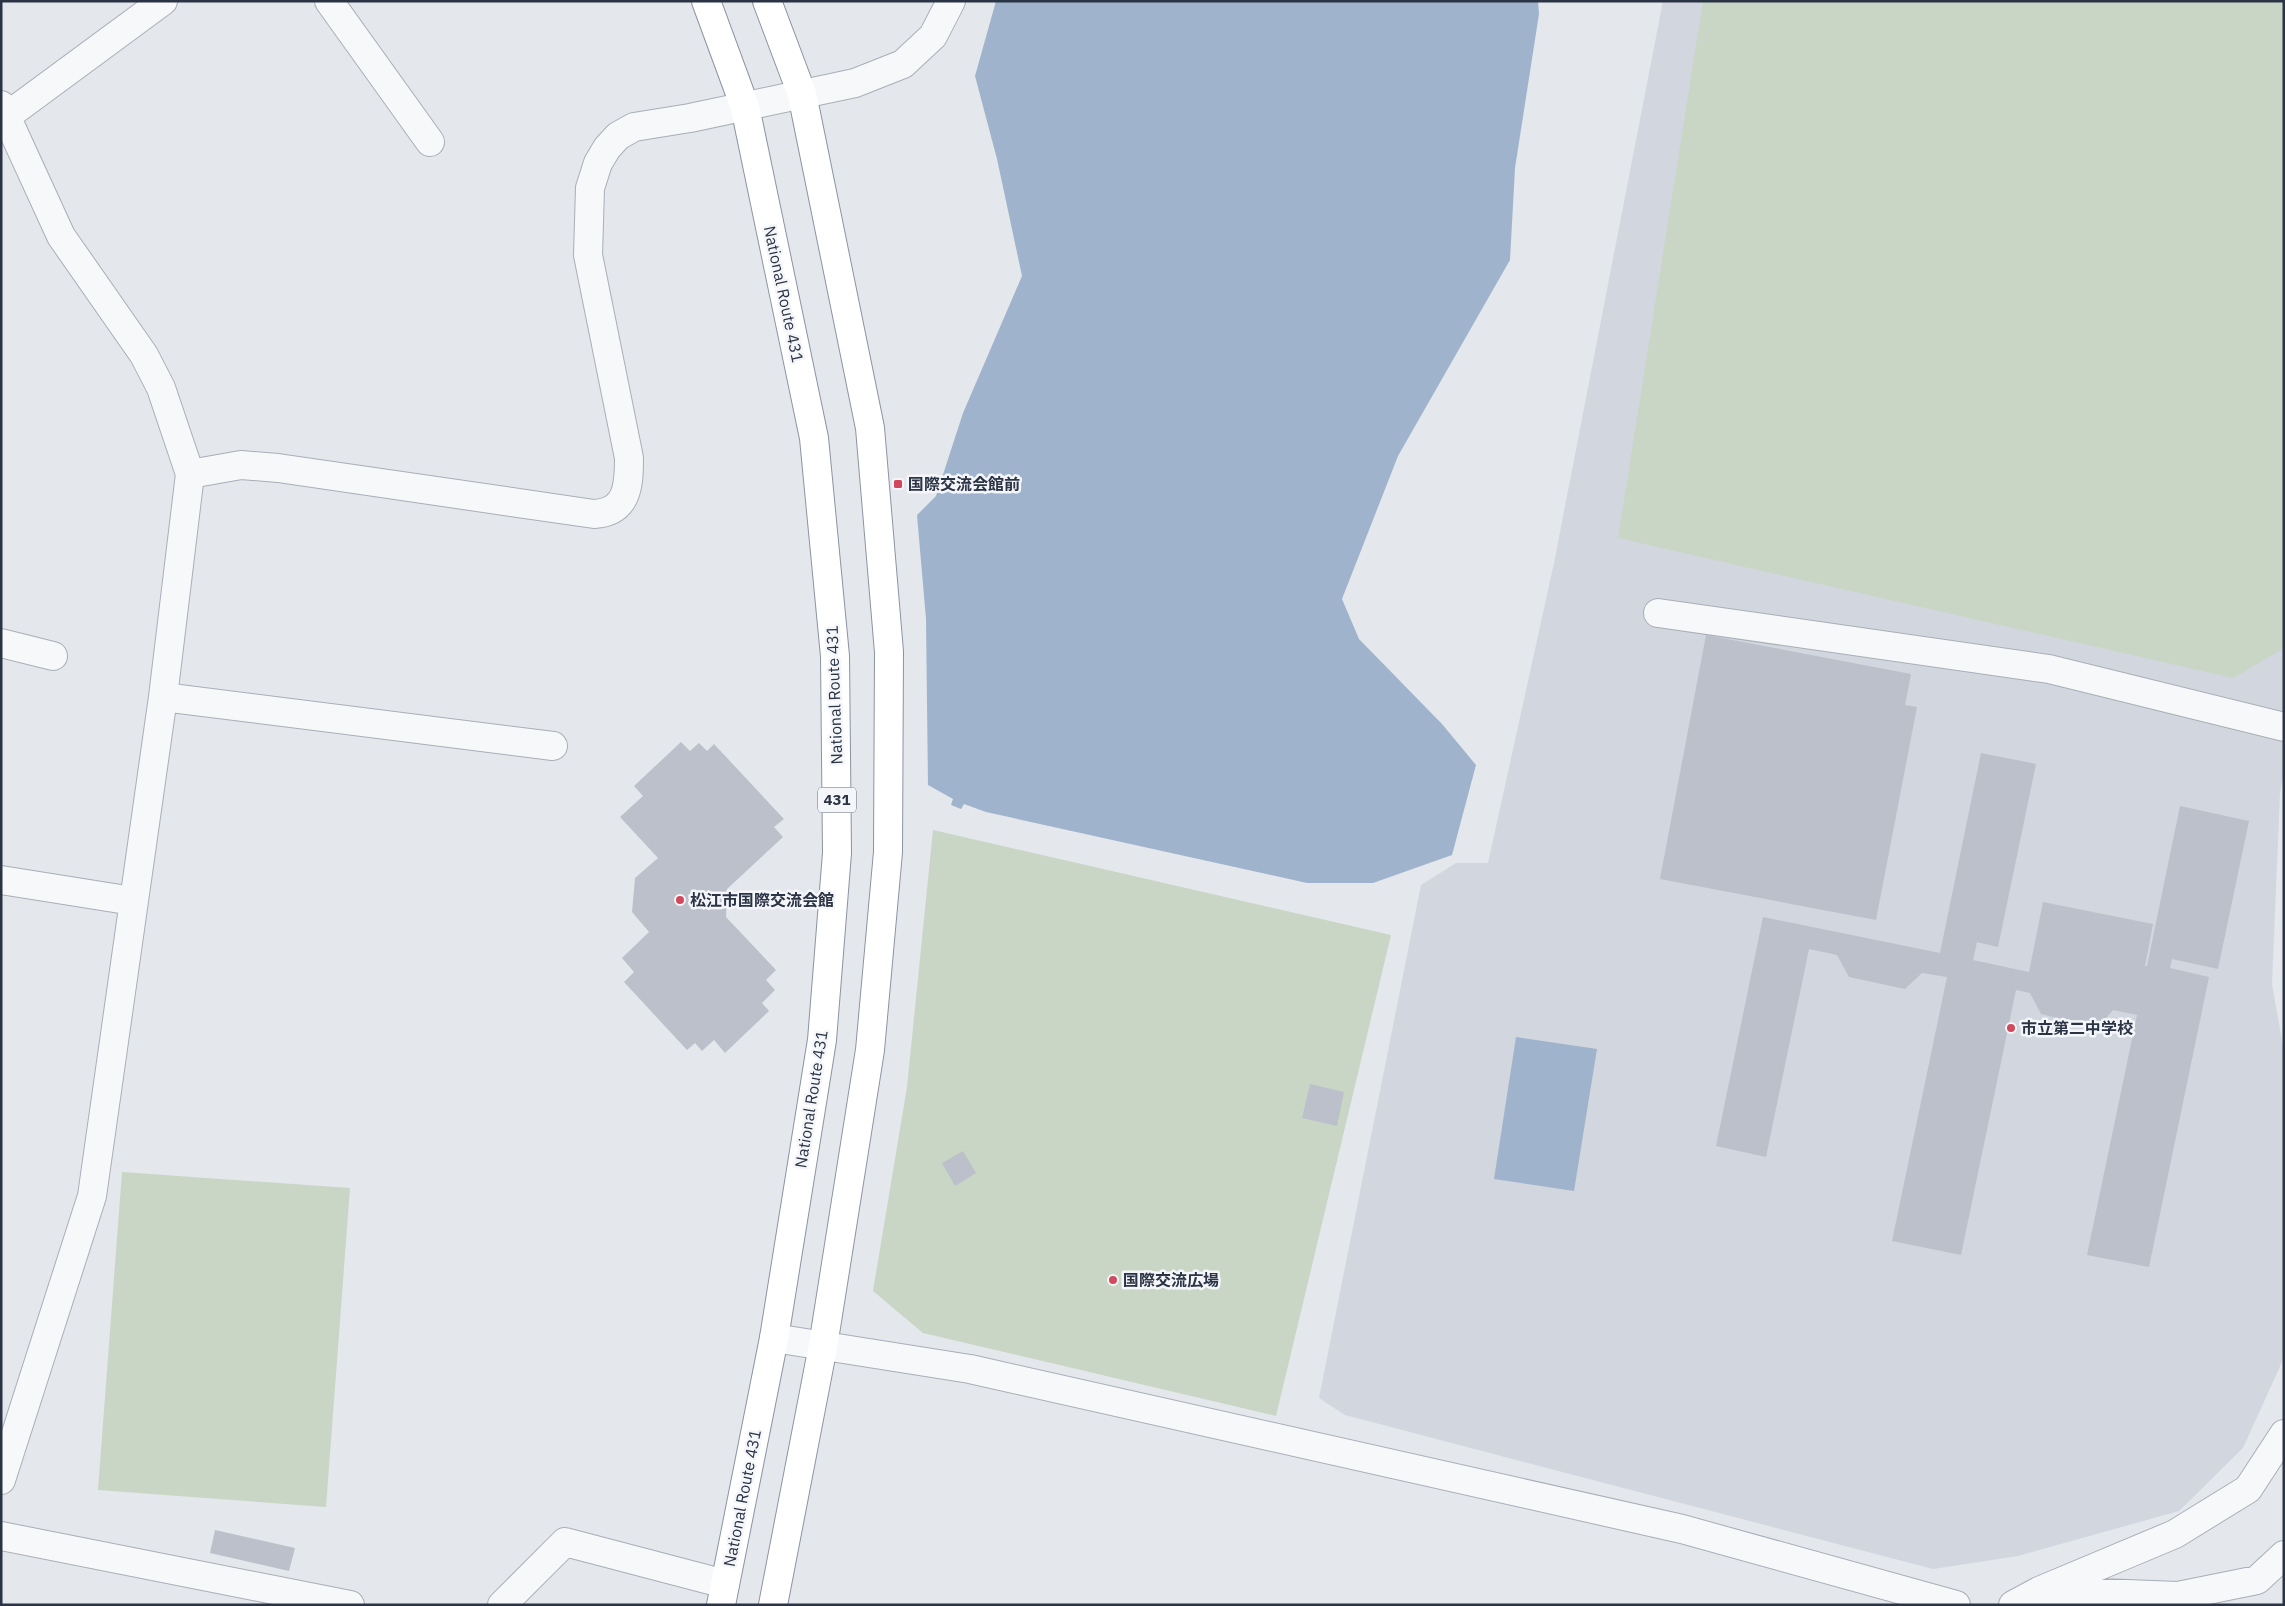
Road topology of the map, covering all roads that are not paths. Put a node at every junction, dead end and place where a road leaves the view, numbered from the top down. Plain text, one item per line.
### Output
1 (163, 1) edge
2 (329, 1) edge
3 (706, 1) edge
4 (767, 1) edge
5 (950, 1) edge
6 (802, 94) junction
7 (745, 107) junction
8 (4, 111) edge
9 (430, 142) dead end
10 (190, 474) junction
11 (1658, 613) dead end
12 (1, 643) edge
13 (53, 656) dead end
14 (163, 697) junction
15 (2284, 727) edge
16 (554, 746) dead end
17 (1, 880) edge
18 (133, 901) junction
19 (774, 1338) junction
20 (823, 1346) junction
21 (2284, 1434) edge
22 (1, 1480) edge
23 (1, 1536) edge
24 (2284, 1555) edge
25 (2039, 1591) junction
26 (723, 1594) edge
27 (350, 1605) edge
28 (502, 1605) edge
29 (773, 1605) edge
30 (1956, 1605) edge
31 (2013, 1605) edge

1 - 8 street
2 - 9 street
3 - 7 highway, National Route 431 / 431
4 - 6 highway
5 - 6 street
6 - 7 street
6 - 20 highway
7 - 10 street
7 - 19 highway, National Route 431 / 431
8 - 10 street
10 - 14 street
11 - 15 street
12 - 13 street
14 - 16 street
14 - 18 street
17 - 18 street
18 - 22 street
19 - 20 street
19 - 26 highway, National Route 431 / 431
20 - 29 highway
20 - 30 street
21 - 25 street
23 - 27 street
24 - 25 street
25 - 31 street
26 - 28 street

